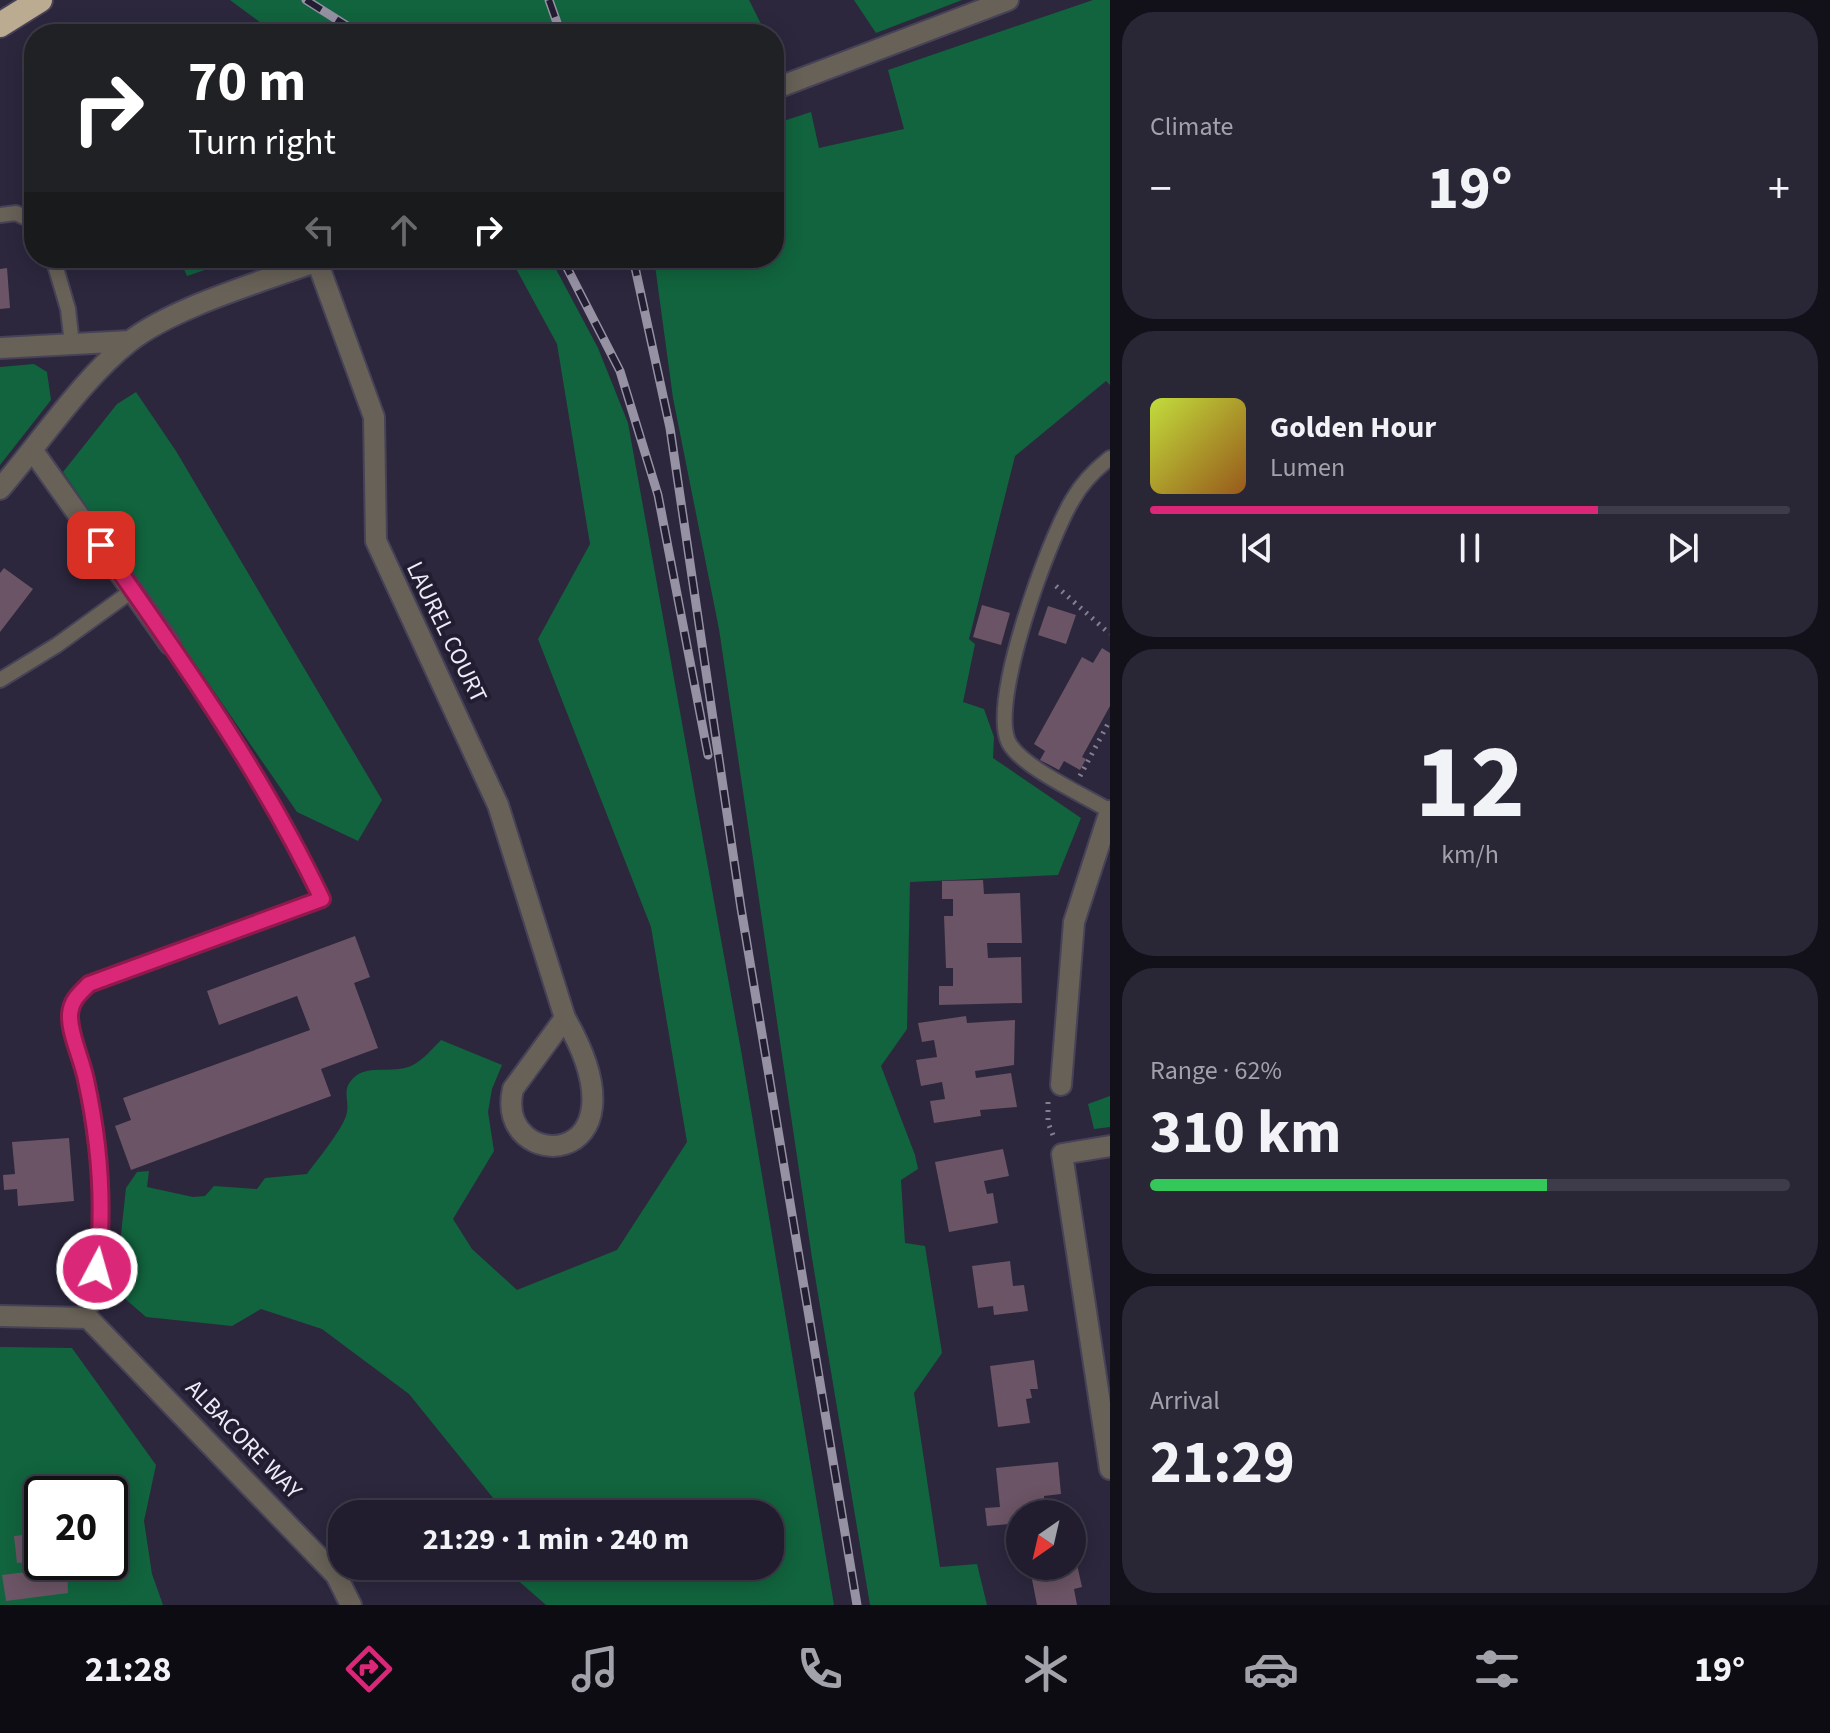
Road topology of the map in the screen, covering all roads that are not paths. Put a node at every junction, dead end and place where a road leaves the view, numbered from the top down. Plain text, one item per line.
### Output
1 (40, 0) edge
2 (1008, 0) edge
3 (0, 25) edge
4 (784, 85) edge
5 (0, 215) edge
6 (24, 217) edge
7 (56, 268) edge
8 (301, 268) edge
9 (325, 268) edge
10 (130, 341) junction
11 (72, 344) junction
12 (0, 348) edge
13 (33, 451) junction
14 (1110, 458) edge
15 (0, 489) edge
16 (133, 590) junction
17 (170, 644) joint
18 (0, 680) edge
19 (1110, 811) edge
20 (565, 1018) junction
21 (1054, 1092) road end
22 (1110, 1146) edge
23 (0, 1316) edge
24 (88, 1318) junction
25 (1110, 1469) edge
26 (351, 1605) edge

1 - 3 highway
2 - 4 street
5 - 6 lane
7 - 11 lane
8 - 10 street
9 - 20 street, LAUREL COURT
10 - 11 street
10 - 13 street
11 - 12 street
13 - 15 street
13 - 16 street
14 - 19 lane
16 - 17 street
16 - 18 lane
17 - 24 lane
19 - 21 street
20 - 20 street, LAUREL COURT
22 - 25 street
23 - 24 street
24 - 26 street, ALBACORE WAY

